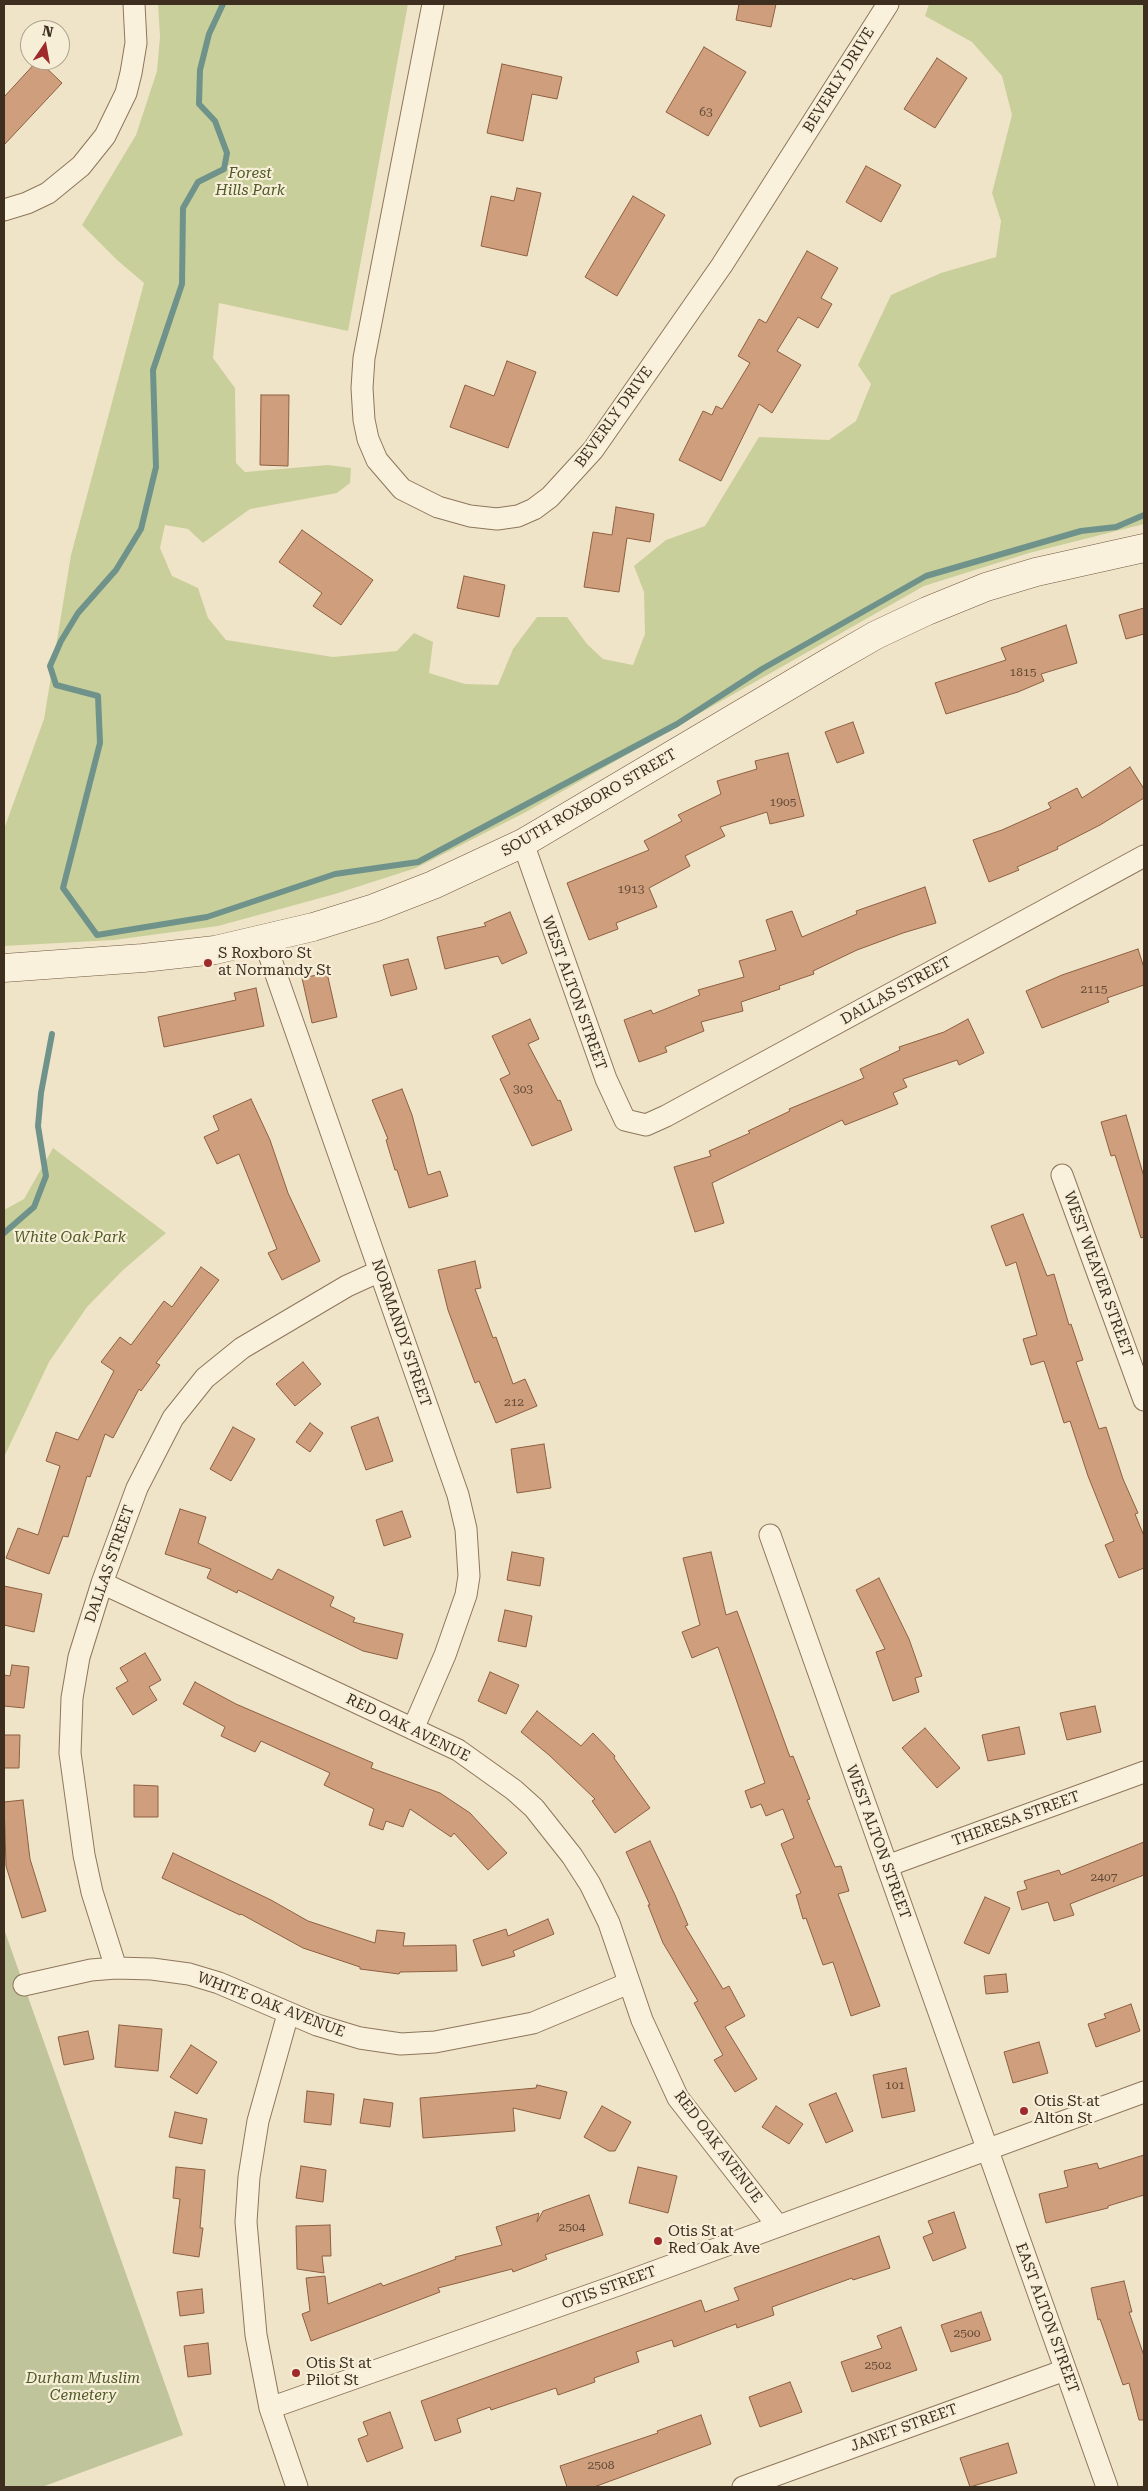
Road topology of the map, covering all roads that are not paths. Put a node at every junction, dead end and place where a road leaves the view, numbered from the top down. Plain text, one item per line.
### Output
1 (134, 4) edge
2 (433, 4) edge
3 (888, 4) edge
4 (4, 210) edge
5 (1144, 548) edge
6 (522, 843) junction
7 (1144, 856) edge
8 (264, 940) junction
9 (4, 968) edge
10 (646, 1125) joint
11 (1062, 1175) dead end
12 (380, 1272) junction
13 (1144, 1400) edge
14 (770, 1535) dead end
15 (102, 1583) junction
16 (413, 1729) junction
17 (1144, 1772) edge
18 (887, 1866) junction
19 (116, 1968) junction
20 (629, 1983) junction
21 (24, 1985) dead end
22 (288, 2014) junction
23 (1144, 2092) edge
24 (987, 2149) junction
25 (778, 2226) junction
26 (1066, 2370) junction
27 (270, 2408) junction
28 (297, 2487) edge
29 (743, 2487) edge
30 (1107, 2487) edge

1 - 4 street
2 - 3 street, BEVERLY DRIVE
5 - 6 street, SOUTH ROXBORO STREET
6 - 8 street, SOUTH ROXBORO STREET
6 - 10 street, WEST ALTON STREET
7 - 10 street, DALLAS STREET
8 - 9 street, SOUTH ROXBORO STREET
8 - 12 street, NORMANDY STREET
11 - 13 street, WEST WEAVER STREET
12 - 15 street, DALLAS STREET
12 - 16 street, NORMANDY STREET
14 - 18 street, WEST ALTON STREET
15 - 16 street, RED OAK AVENUE
15 - 19 street, DALLAS STREET
16 - 20 street, RED OAK AVENUE
17 - 18 street, THERESA STREET
18 - 24 street, WEST ALTON STREET
19 - 21 street, WHITE OAK AVENUE
19 - 22 street, WHITE OAK AVENUE
20 - 22 street, WHITE OAK AVENUE
20 - 25 street, RED OAK AVENUE
22 - 27 street
23 - 24 street, OTIS STREET
24 - 25 street, OTIS STREET
24 - 26 street, EAST ALTON STREET
25 - 27 street, OTIS STREET
26 - 29 street, JANET STREET
26 - 30 street, EAST ALTON STREET
27 - 28 street

